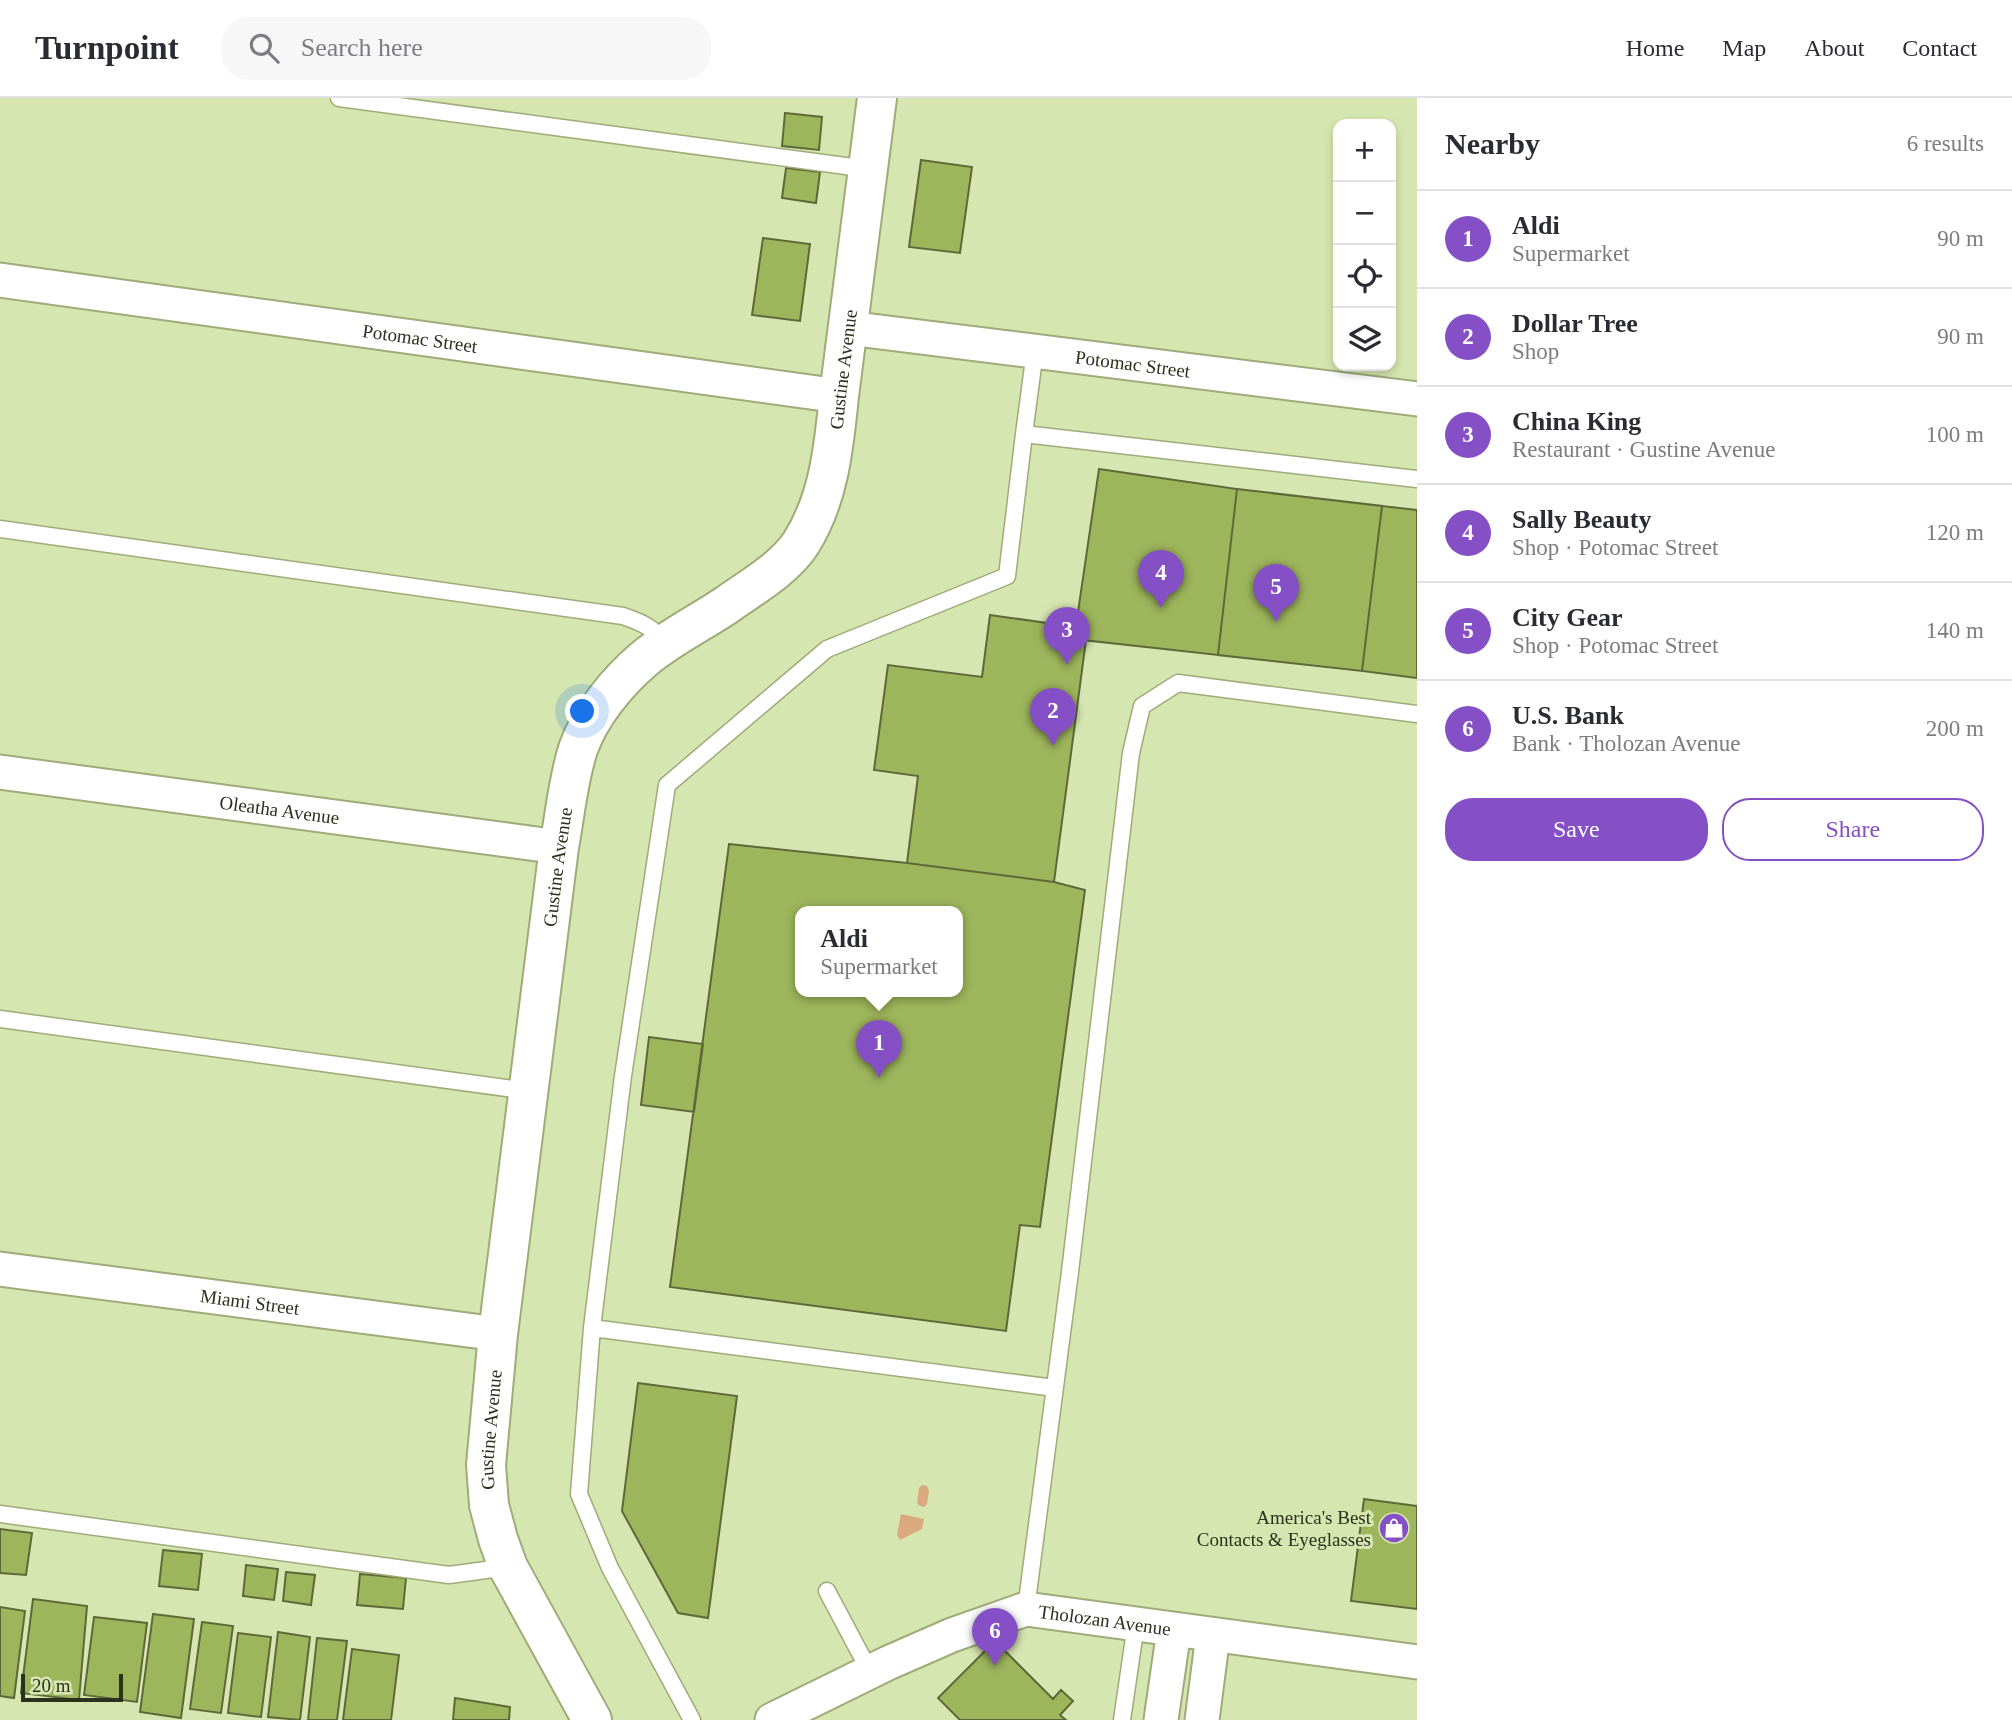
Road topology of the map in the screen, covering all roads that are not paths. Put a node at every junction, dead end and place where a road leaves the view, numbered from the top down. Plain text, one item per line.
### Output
1 (339, 98) edge
2 (877, 98) edge
3 (868, 169) junction
4 (0, 280) edge
5 (848, 328) junction
6 (1035, 351) junction
7 (839, 396) junction
8 (1417, 399) edge
9 (1024, 433) junction
10 (1417, 479) edge
11 (0, 529) edge
12 (665, 644) junction
13 (1417, 714) edge
14 (0, 772) edge
15 (559, 847) junction
16 (0, 1018) edge
17 (529, 1091) junction
18 (0, 1269) edge
19 (592, 1328) junction
20 (498, 1335) junction
21 (1055, 1388) junction
22 (0, 1514) edge
23 (508, 1567) junction
24 (827, 1591) dead end
25 (1026, 1609) junction
26 (1136, 1625) junction
27 (1174, 1630) junction
28 (1213, 1635) junction
29 (1417, 1662) edge
30 (870, 1672) junction
31 (592, 1720) edge
32 (692, 1720) edge
33 (772, 1720) edge
34 (1122, 1720) edge
35 (1161, 1720) edge
36 (1202, 1720) edge

1 - 3 lane
2 - 3 street, Gustine Avenue
3 - 5 street, Gustine Avenue
4 - 7 street, Potomac Street
5 - 6 street, Potomac Street
5 - 7 street, Gustine Avenue
6 - 8 street, Potomac Street
6 - 9 lane
7 - 12 street, Gustine Avenue
9 - 10 lane
9 - 19 lane
11 - 12 lane
12 - 15 street, Gustine Avenue
13 - 21 lane
14 - 15 street, Oleatha Avenue
15 - 17 street, Gustine Avenue
16 - 17 lane
17 - 20 street, Gustine Avenue
18 - 20 street, Miami Street
19 - 21 lane
19 - 32 lane
20 - 23 street, Gustine Avenue
21 - 25 lane
22 - 23 lane
23 - 31 street, Gustine Avenue
24 - 30 lane
25 - 26 street, Tholozan Avenue
25 - 30 street, Tholozan Avenue
26 - 27 street, Tholozan Avenue
26 - 34 lane
27 - 28 street, Tholozan Avenue
27 - 35 street
28 - 29 street, Tholozan Avenue
28 - 36 street
30 - 33 street, Tholozan Avenue

